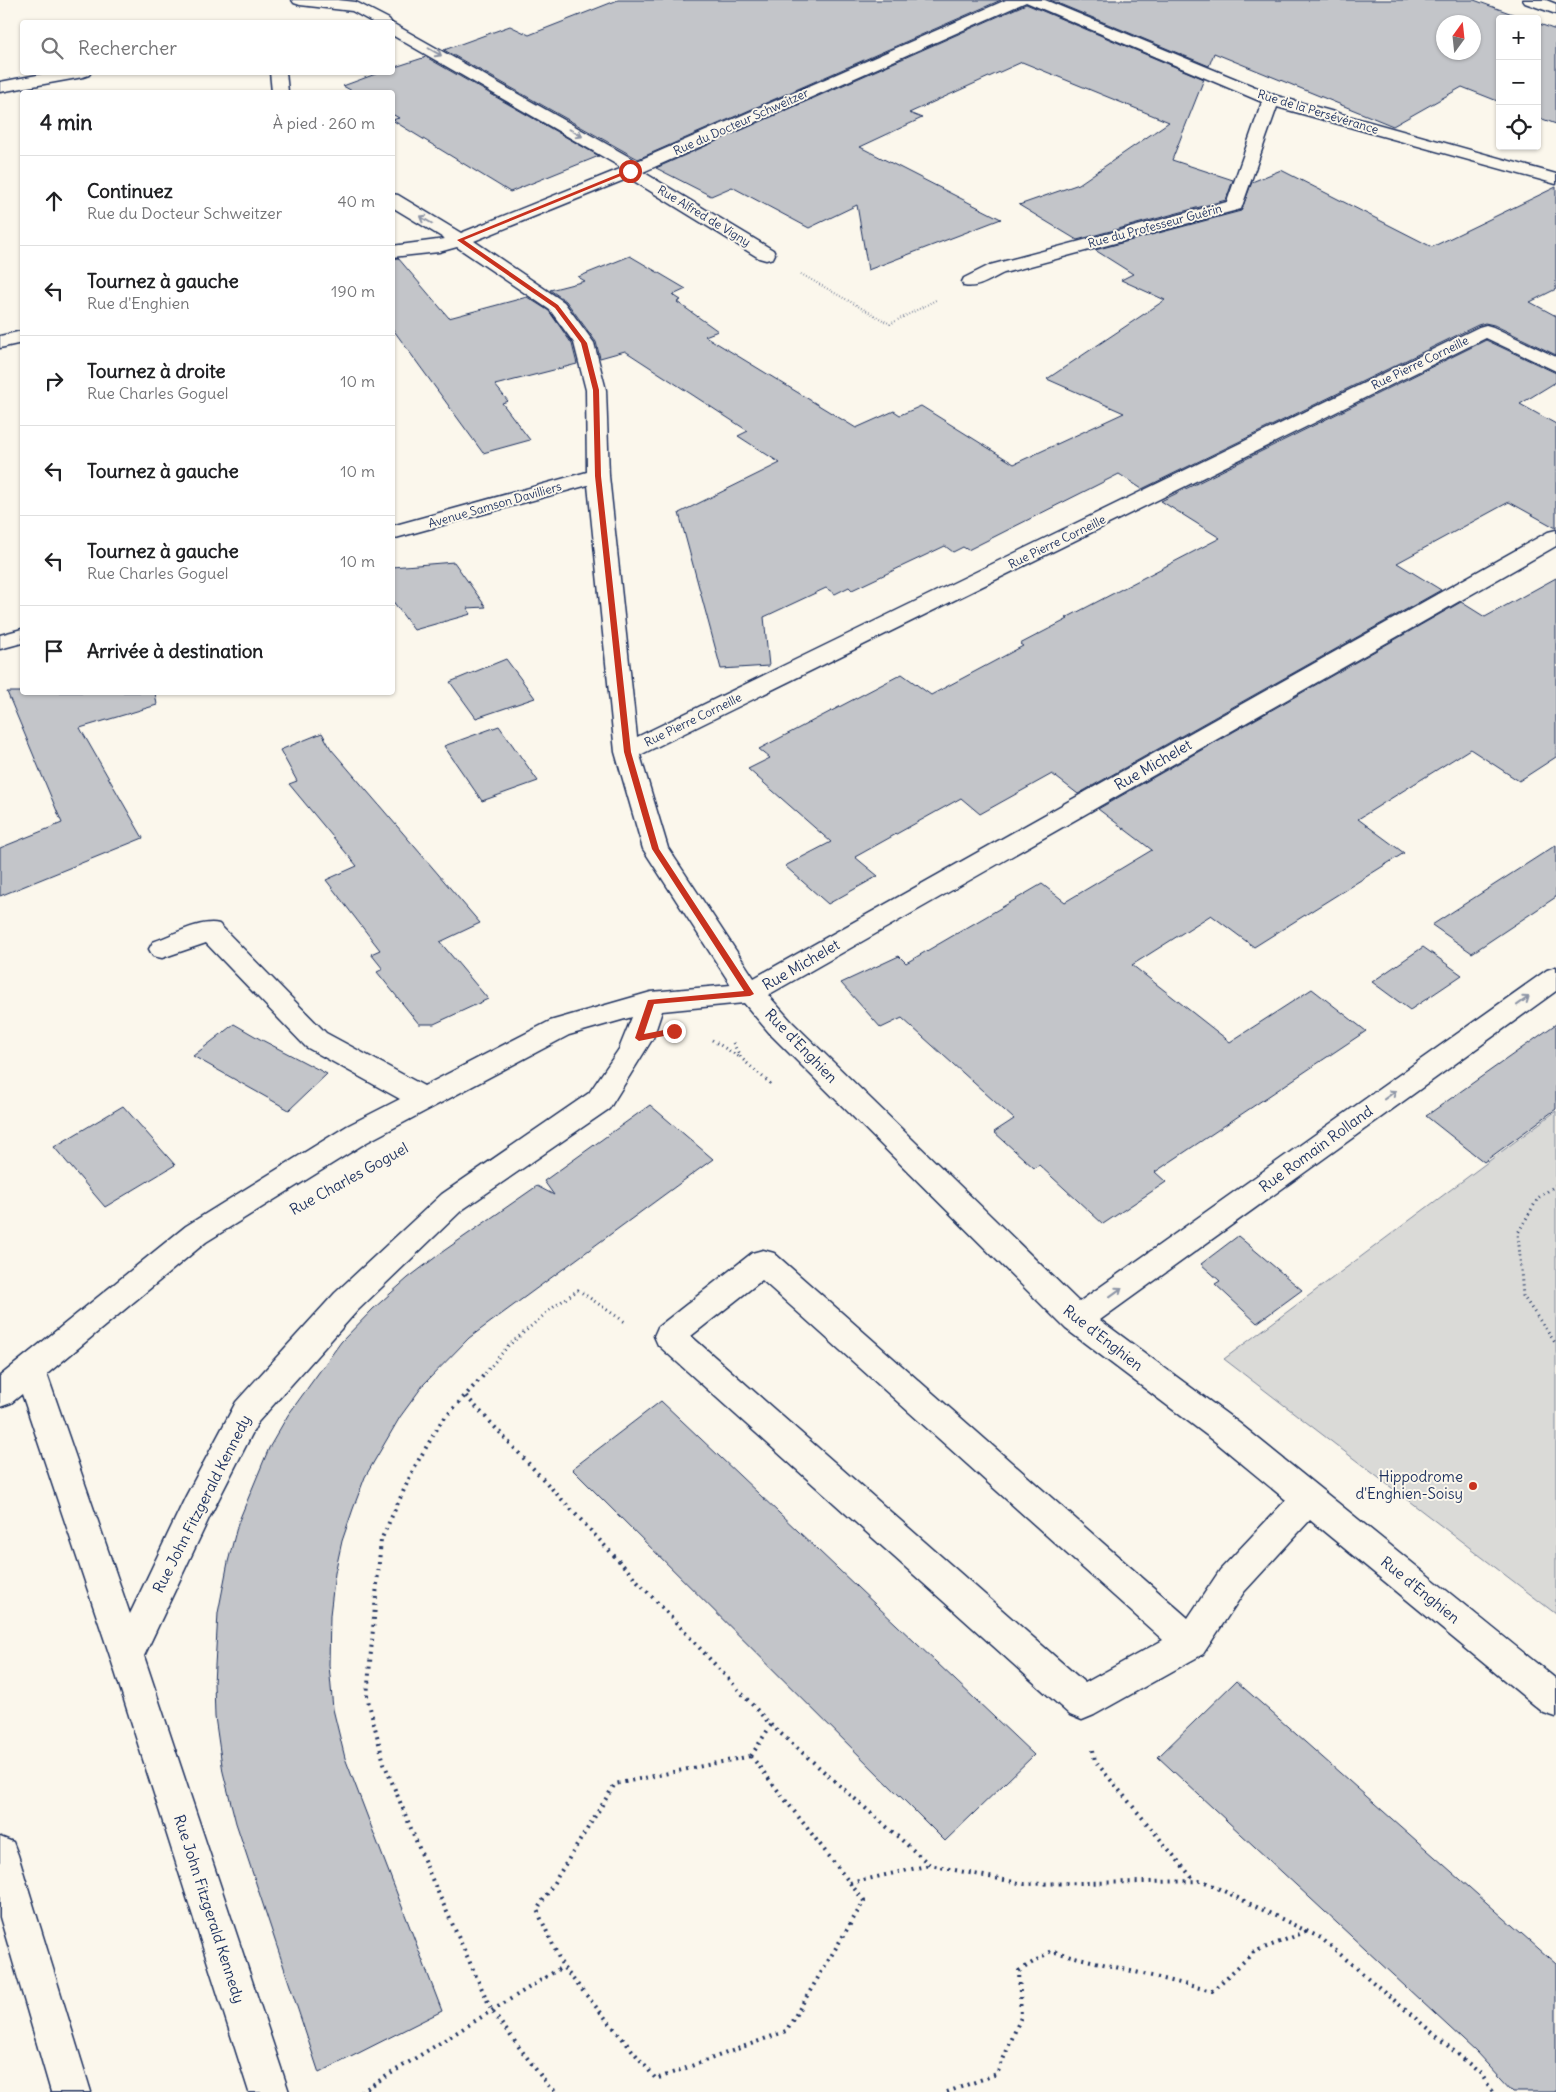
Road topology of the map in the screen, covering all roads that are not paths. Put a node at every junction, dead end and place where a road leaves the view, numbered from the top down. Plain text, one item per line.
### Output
1 (289, 0) edge
2 (1020, 0) edge
3 (1032, 0) edge
4 (1531, 0) edge
5 (303, 7) edge
6 (1556, 9) edge
7 (379, 20) edge
8 (395, 30) edge
9 (65, 75) edge
10 (277, 75) edge
11 (0, 86) edge
12 (280, 90) edge
13 (1271, 100) junction
14 (630, 171) junction
15 (1556, 179) edge
16 (395, 201) edge
17 (460, 240) junction
18 (395, 252) edge
19 (766, 254) road end
20 (971, 282) road end
21 (20, 337) edge
22 (0, 342) edge
23 (1556, 365) edge
24 (598, 476) junction
25 (395, 532) edge
26 (1556, 537) edge
27 (20, 637) edge
28 (0, 642) edge
29 (627, 752) junction
30 (162, 949) dead end
31 (1556, 977) edge
32 (750, 994) junction
33 (651, 1002) junction
34 (423, 1099) junction
35 (1076, 1320) junction
36 (30, 1370) junction
37 (0, 1394) edge
38 (1308, 1499) junction
39 (1191, 1643) junction
40 (127, 1656) junction
41 (1556, 1701) edge
42 (0, 1855) edge
43 (72, 2092) edge
44 (268, 2092) edge

1 - 5 street
2 - 14 street, Rue du Docteur Schweitzer
3 - 13 street, Rue de la Persévérance
4 - 6 street
5 - 7 street
8 -> 14 street, Rue Alfred de Vigny
9 - 11 street
10 - 12 street
13 - 15 street, Rue de la Persévérance
13 - 20 street, Rue du Professeur Guérin
14 - 17 street, Rue du Docteur Schweitzer
14 - 19 street, Rue Alfred de Vigny
17 -> 16 street, Rue d'Enghien
17 - 18 street, Rue du Docteur Schweitzer
17 - 24 street, Rue d'Enghien
21 - 22 street
23 - 29 street, Rue Pierre Corneille
24 - 25 street, Avenue Samson Davilliers
24 - 29 street, Rue d'Enghien
26 - 32 street, Rue Michelet
27 - 28 street
29 - 32 street, Rue d'Enghien
30 - 34 street
35 -> 31 street, Rue Romain Rolland
32 - 33 street, Rue Charles Goguel
32 - 35 street, Rue d'Enghien
33 - 34 street, Rue Charles Goguel
33 - 40 street, Rue John Fitzgerald Kennedy
34 - 36 street, Rue Charles Goguel
35 - 38 street, Rue d'Enghien
36 - 37 street, Rue Charles Goguel
36 - 40 street
38 - 39 street
38 - 41 street, Rue d'Enghien
39 - 39 street
40 - 44 street, Rue John Fitzgerald Kennedy
42 - 43 street

